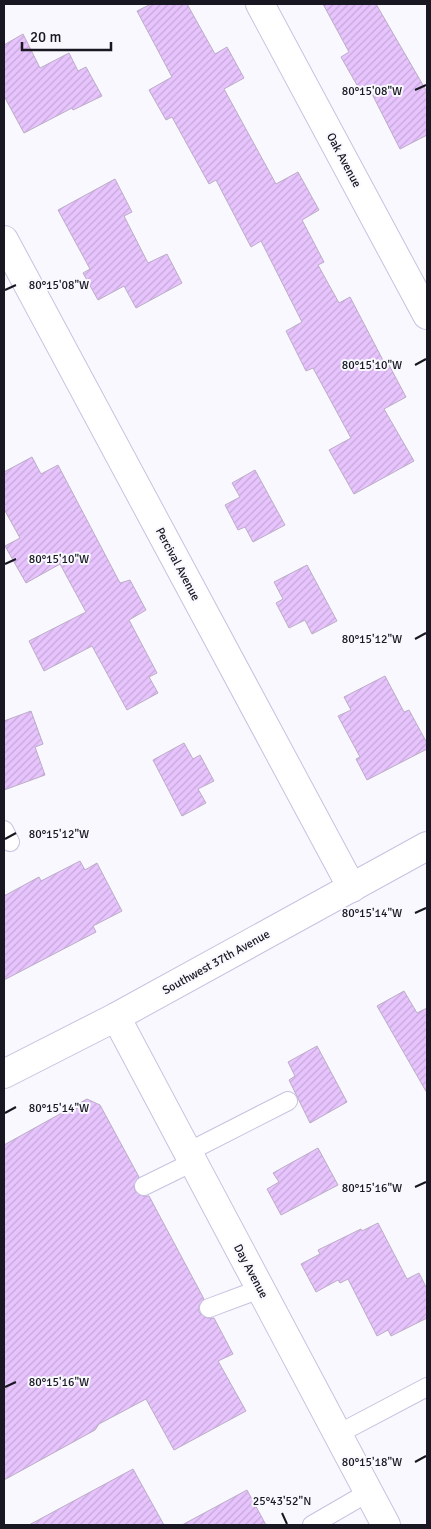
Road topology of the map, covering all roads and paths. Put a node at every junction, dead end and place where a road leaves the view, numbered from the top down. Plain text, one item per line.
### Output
1 (260, 4) edge
2 (4, 240) edge
3 (427, 315) edge
4 (427, 846) edge
5 (352, 888) junction
6 (116, 1017) junction
7 (4, 1074) edge
8 (288, 1101) dead end
9 (190, 1157) junction
10 (144, 1186) dead end
11 (260, 1289) junction
12 (209, 1308) dead end
13 (427, 1387) edge
14 (338, 1434) junction
15 (369, 1492) junction
16 (312, 1525) edge
17 (386, 1525) edge

1 - 3 street, Oak Avenue
2 - 5 street, Percival Avenue
4 - 5 street, Southwest 37th Avenue
5 - 6 street, Southwest 37th Avenue
6 - 7 street, Southwest 37th Avenue
6 - 9 street, Day Avenue
8 - 9 lane
9 - 10 lane
9 - 11 street, Day Avenue
11 - 12 lane
11 - 14 street, Day Avenue
13 - 14 lane
14 - 15 street, Day Avenue
15 - 16 lane
15 - 17 street, Day Avenue

